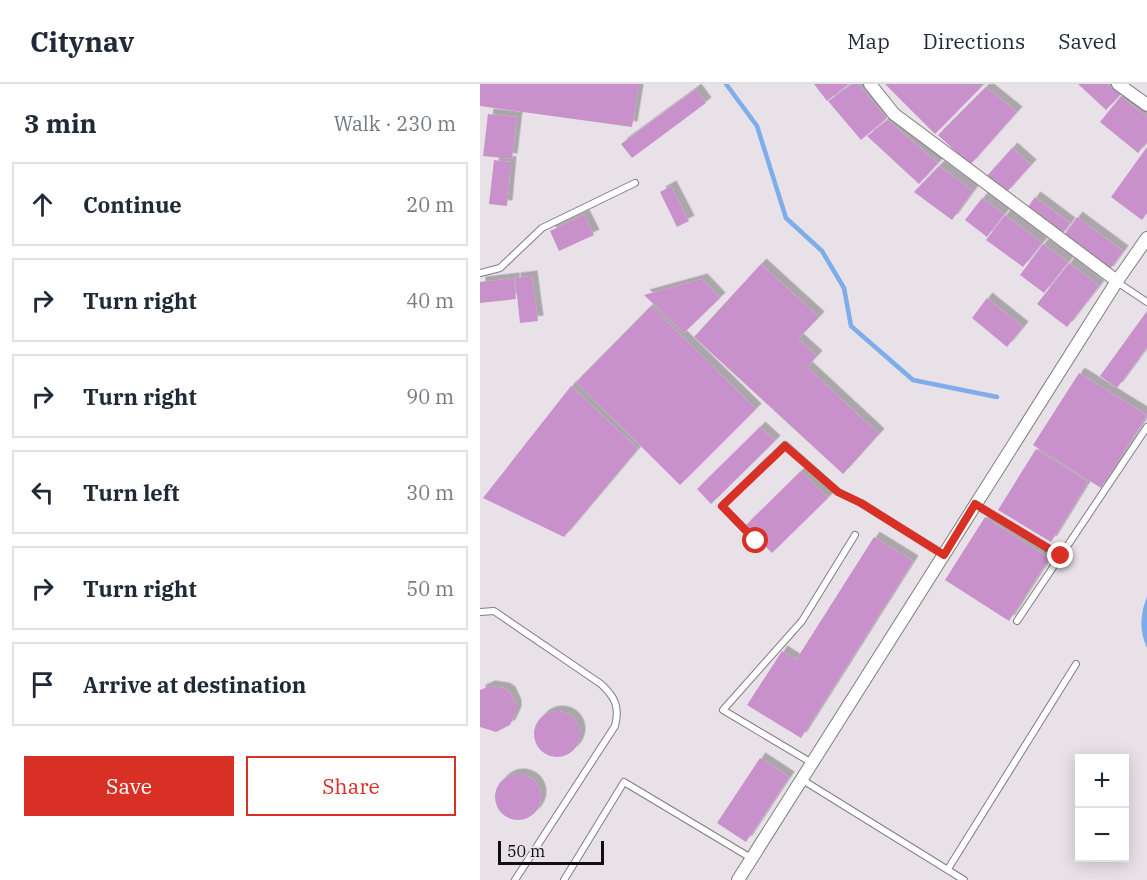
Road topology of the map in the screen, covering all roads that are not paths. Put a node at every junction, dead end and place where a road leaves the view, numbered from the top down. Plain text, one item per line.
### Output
1 (870, 84) edge
2 (1118, 84) edge
3 (1147, 105) edge
4 (635, 183) dead end
5 (1147, 238) edge
6 (480, 273) edge
7 (1117, 282) junction
8 (1147, 302) edge
9 (1147, 426) edge
10 (975, 504) junction
11 (855, 536) dead end
12 (756, 541) dead end
13 (944, 555) junction
14 (1061, 556) junction
15 (480, 612) edge
16 (1017, 621) dead end
17 (1076, 664) dead end
18 (812, 763) junction
19 (801, 779) junction
20 (751, 858) junction
21 (948, 869) junction
22 (515, 880) edge
23 (564, 880) edge
24 (738, 880) edge
25 (964, 880) edge

1 - 7 street
2 - 3 street
4 - 6 lane
5 - 7 street
7 - 8 lane
7 - 10 street
9 - 14 lane
10 - 13 street
10 - 14 lane
11 - 18 lane
12 - 13 lane
13 - 18 street
14 - 16 lane
15 - 22 lane
17 - 21 lane
18 - 19 street
19 - 20 street
19 - 21 lane
20 - 23 lane
20 - 24 street
21 - 25 lane

